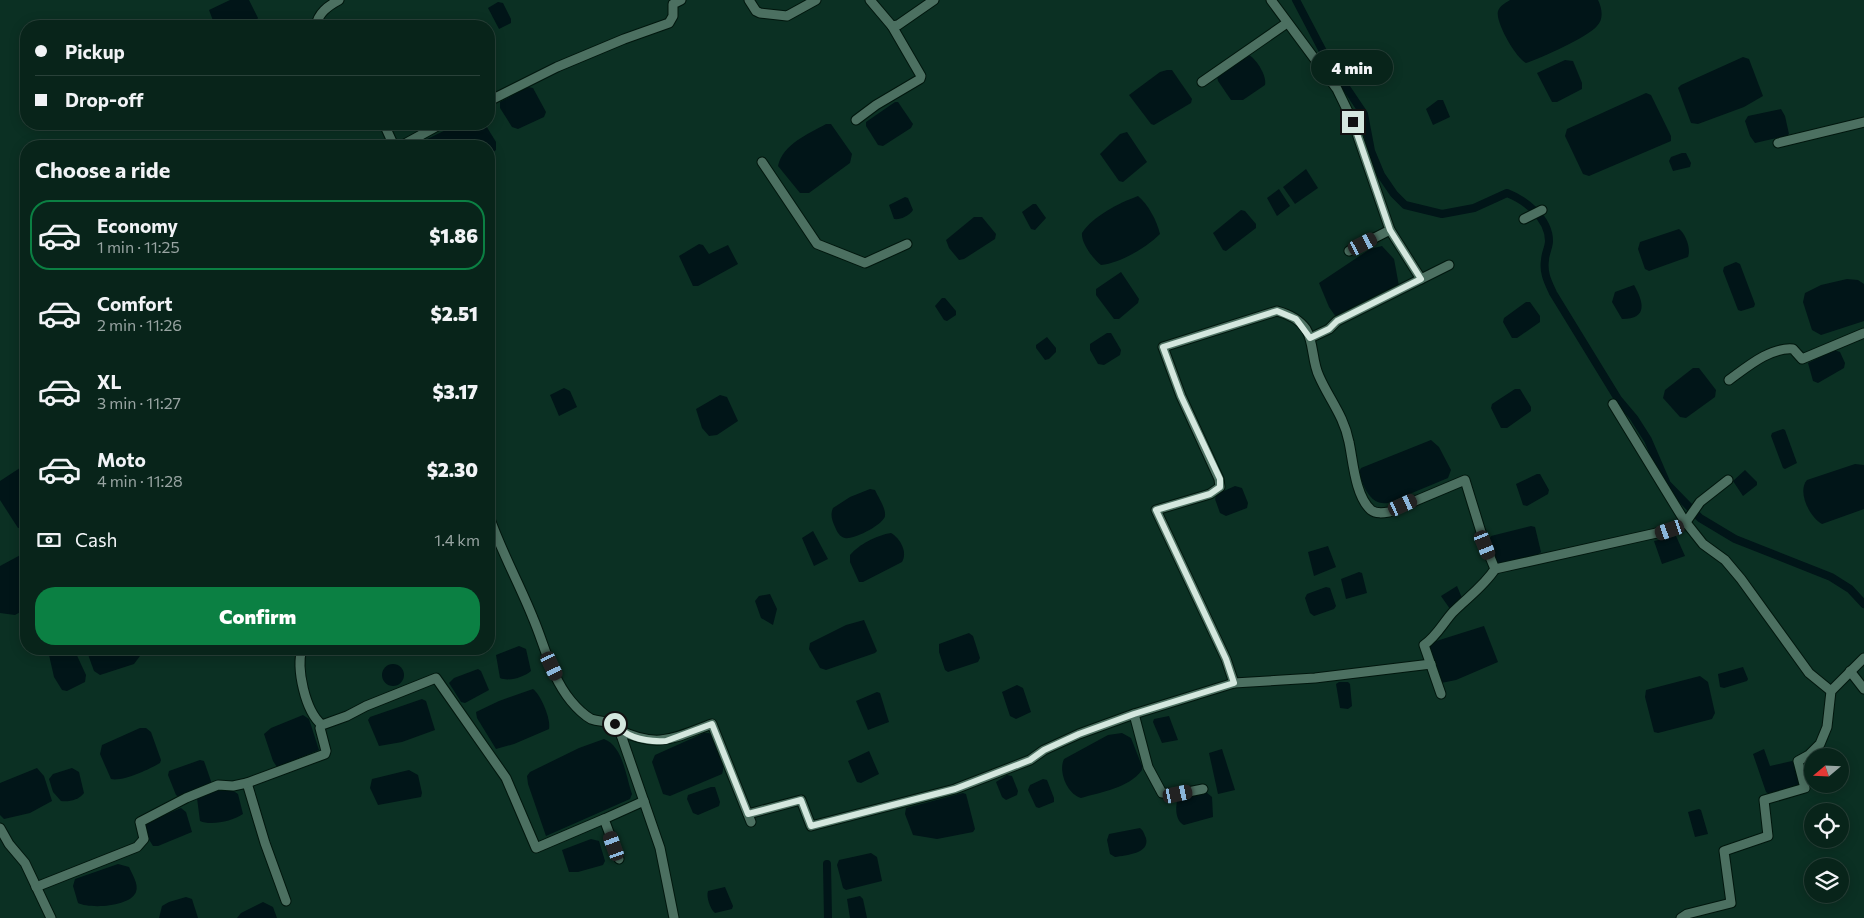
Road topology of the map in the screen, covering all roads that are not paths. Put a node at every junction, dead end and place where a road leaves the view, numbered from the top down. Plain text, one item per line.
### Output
1 (339, 0) edge
2 (680, 0) edge
3 (749, 0) edge
4 (816, 0) edge
5 (870, 0) edge
6 (934, 0) edge
7 (1271, 0) edge
8 (317, 20) edge
9 (1287, 23) junction
10 (892, 26) junction
11 (1202, 82) dead end
12 (495, 98) edge
13 (856, 120) dead end
14 (1864, 122) edge
15 (430, 130) edge
16 (412, 140) edge
17 (1778, 143) dead end
18 (762, 162) dead end
19 (1542, 210) dead end
20 (1524, 218) dead end
21 (1390, 230) junction
22 (907, 244) dead end
23 (1349, 251) dead end
24 (1449, 265) dead end
25 (1421, 279) junction
26 (1864, 333) edge
27 (1310, 338) junction
28 (1728, 380) dead end
29 (1613, 404) dead end
30 (1728, 480) dead end
31 (1688, 519) junction
32 (495, 536) edge
33 (1495, 569) junction
34 (301, 655) edge
35 (1864, 658) edge
36 (1431, 664) junction
37 (1850, 671) junction
38 (1234, 683) junction
39 (1864, 689) edge
40 (1831, 691) junction
41 (1441, 694) dead end
42 (1134, 714) junction
43 (322, 725) junction
44 (619, 730) junction
45 (247, 782) junction
46 (1204, 789) dead end
47 (644, 801) junction
48 (604, 819) junction
49 (0, 828) edge
50 (619, 859) dead end
51 (36, 886) junction
52 (286, 901) dead end
53 (51, 918) edge
54 (674, 918) edge
55 (1681, 918) edge

1 - 8 street
2 - 12 street
3 - 4 street
5 - 10 street
6 - 10 street
7 - 9 street
9 - 11 street
9 - 21 street
10 - 13 street
14 - 17 street
15 - 16 street
18 - 22 street
19 - 20 street
21 - 23 street
21 - 25 street
24 - 25 street
25 - 27 street
26 - 28 street
27 - 33 street
27 - 38 street
29 - 31 street
30 - 31 street
31 - 33 street
31 - 40 street
32 - 44 street
33 - 36 street
34 - 43 street
35 - 37 street
36 - 38 street
36 - 41 street
37 - 39 street
37 - 40 street
38 - 42 street
40 - 55 street
42 - 44 street
42 - 46 street
43 - 45 street
43 - 48 street
44 - 47 street
45 - 51 street
45 - 52 street
47 - 48 street
47 - 54 street
48 - 50 street
49 - 51 street
51 - 53 street

